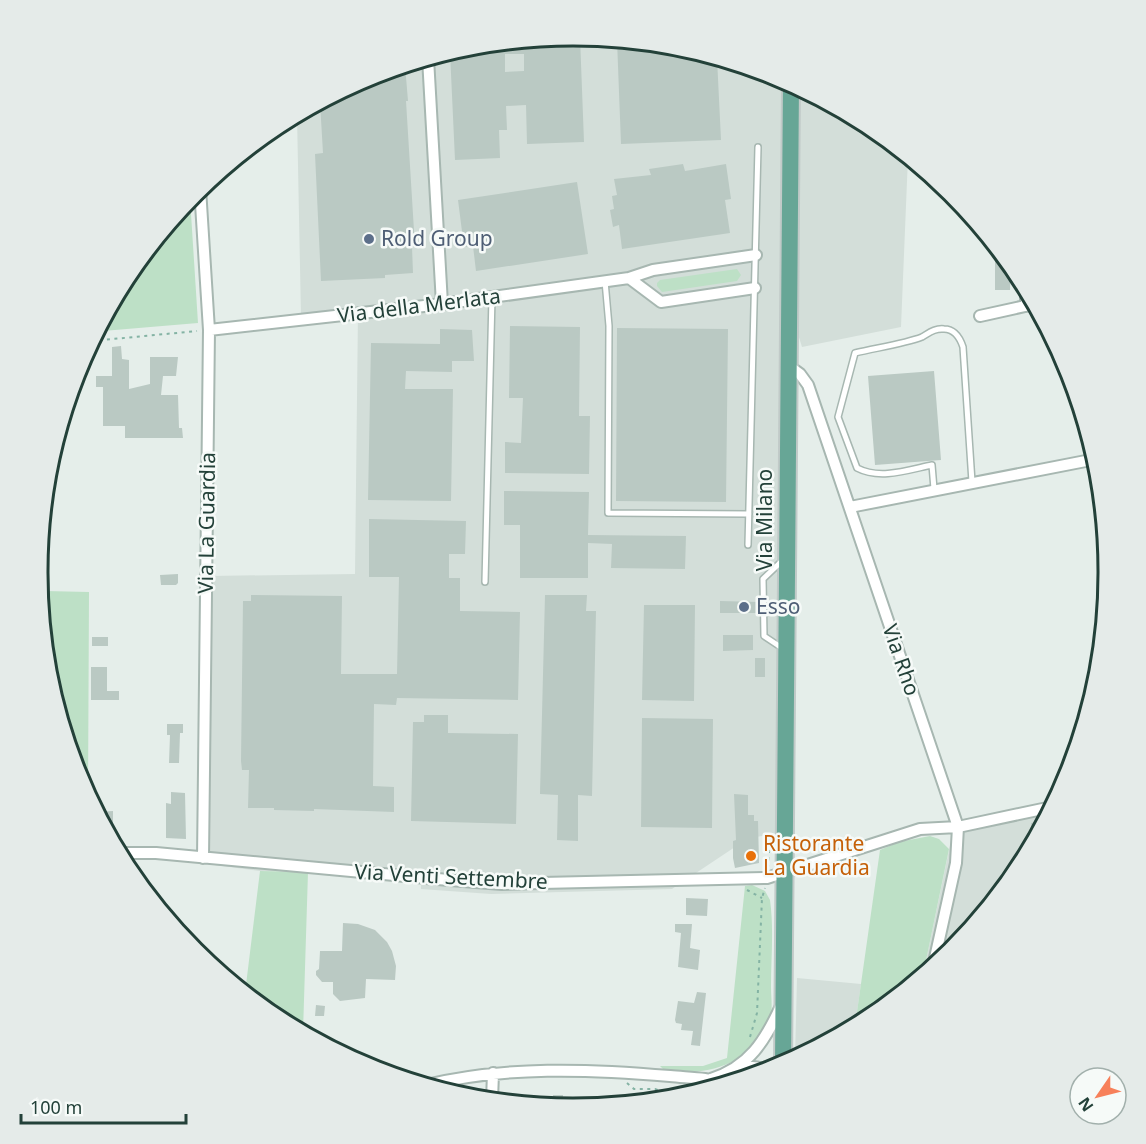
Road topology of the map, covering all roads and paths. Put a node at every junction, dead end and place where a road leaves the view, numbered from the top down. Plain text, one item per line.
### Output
1 (428, 67) edge
2 (790, 94) edge
3 (758, 147) dead end
4 (201, 200) edge
5 (756, 255) junction
6 (629, 278) junction
7 (604, 281) junction
8 (755, 288) junction
9 (492, 297) junction
10 (441, 304) junction
11 (1026, 306) edge
12 (980, 316) dead end
13 (209, 330) junction
14 (102, 340) edge
15 (789, 366) junction
16 (1086, 461) edge
17 (972, 482) junction
18 (934, 489) junction
19 (850, 507) junction
20 (748, 514) junction
21 (747, 545) dead end
22 (787, 556) junction
23 (484, 582) dead end
24 (786, 651) junction
25 (1041, 809) edge
26 (958, 827) junction
27 (129, 853) edge
28 (203, 858) junction
29 (783, 873) junction
30 (936, 952) edge
31 (782, 1003) junction
32 (757, 1013) dead end
33 (747, 1043) dead end
34 (783, 1053) edge
35 (751, 1066) edge
36 (732, 1070) junction
37 (493, 1073) junction
38 (616, 1074) junction
39 (711, 1079) joint
40 (445, 1082) edge
41 (658, 1090) edge
42 (492, 1091) edge

1 - 10 street
2 - 15 main road, Via Milano
3 - 5 lane
4 - 13 street, Via La Guardia
5 - 6 street, Via della Merlata
5 - 8 lane
6 - 7 street, Via della Merlata
6 - 8 street
7 - 9 street, Via della Merlata
7 - 20 lane
8 - 20 lane
9 - 10 street, Via della Merlata
9 - 23 lane
10 - 13 street, Via della Merlata
11 - 12 street
13 - 14 path
13 - 28 street, Via La Guardia
15 - 19 street, Via Rho
15 - 22 main road, Via Milano
16 - 17 street
17 - 18 street
17 - 18 lane
18 - 19 street
19 - 26 street, Via Rho
20 - 21 lane
22 - 24 main road, Via Milano
22 - 24 lane
24 - 29 main road, Via Milano
25 - 26 street, Via Venti Settembre
26 - 29 street, Via Venti Settembre
26 - 30 street, Via Rho
27 - 28 street, Via Venti Settembre
28 - 29 street, Via Venti Settembre
29 - 31 main road, Via Milano
31 - 34 main road, Via Milano
31 - 36 street
32 - 33 path
35 - 36 street
36 - 39 street
37 - 38 street
37 - 40 street
37 - 42 street
38 - 39 street
38 - 41 path

